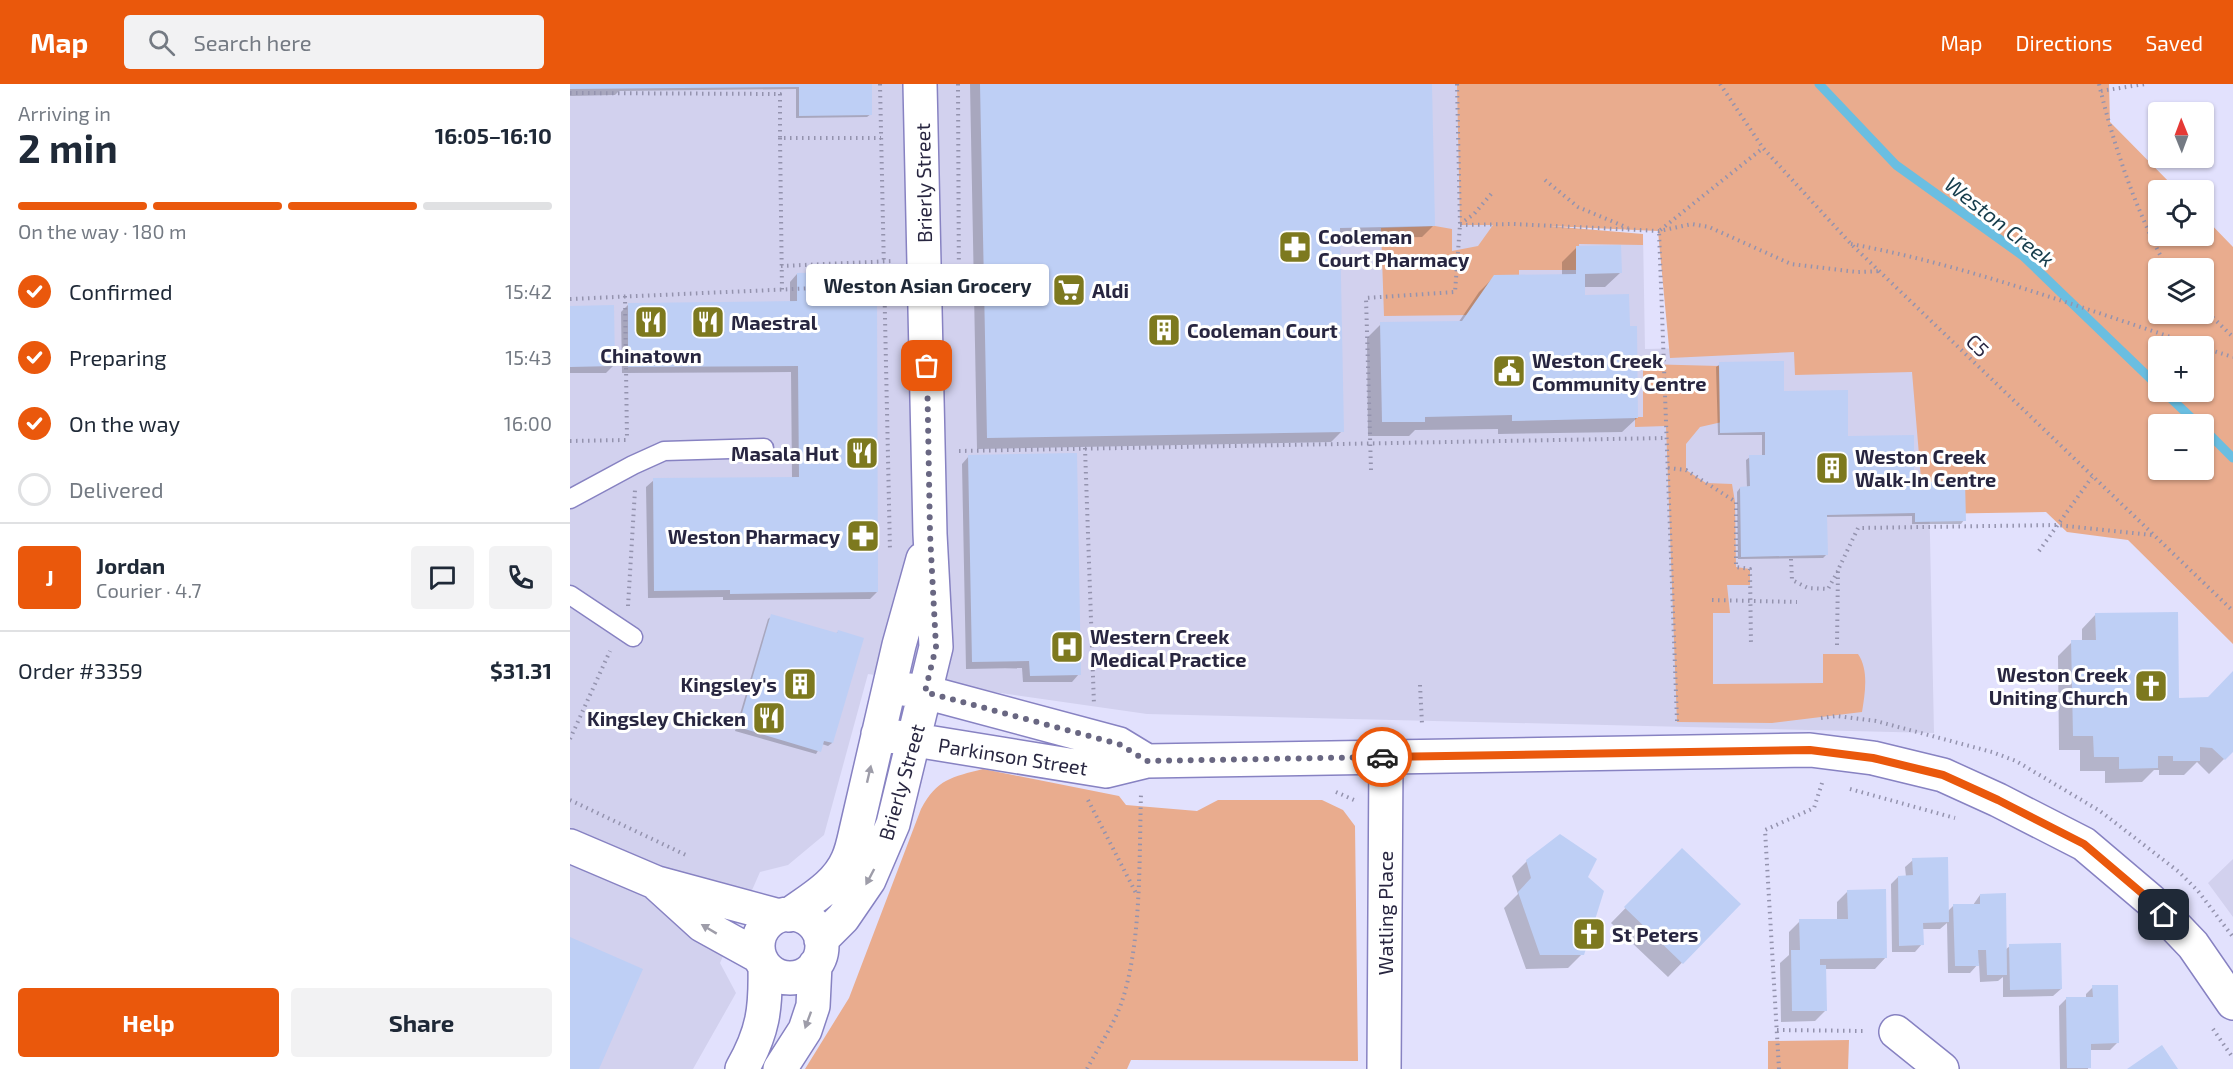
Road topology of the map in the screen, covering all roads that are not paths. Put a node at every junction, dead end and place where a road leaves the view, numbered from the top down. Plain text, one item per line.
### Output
1 (920, 84) edge
2 (764, 448) dead end
3 (570, 499) edge
4 (930, 534) junction
5 (570, 595) edge
6 (626, 633) road end
7 (889, 688) junction
8 (925, 692) junction
9 (879, 734) junction
10 (914, 740) junction
11 (1088, 751) junction
12 (1386, 757) junction
13 (570, 846) edge
14 (657, 884) junction
15 (784, 916) junction
16 (818, 953) junction
17 (763, 962) junction
18 (2220, 1012) edge
19 (1896, 1032) road end
20 (742, 1069) edge
21 (780, 1069) edge
22 (1384, 1069) edge
23 (1942, 1069) edge

1 - 4 street, Brierly Street
2 - 3 lane
4 - 7 street, Brierly Street
4 - 8 street, Brierly Street
5 - 6 lane
7 - 8 street, Parkinson Street
7 - 9 street, Brierly Street
8 - 10 street, Brierly Street
8 - 11 street, Parkinson Street
9 - 10 street, Parkinson Street
15 -> 9 street, Brierly Street
10 - 11 street, Parkinson Street
10 -> 16 street, Brierly Street
11 - 12 street, Parkinson Street
12 - 18 street, Parkinson Street
12 - 22 street, Watling Place
13 - 14 street
14 - 15 street
17 -> 14 street
15 - 16 street
15 - 17 street
16 - 17 street
16 -> 21 street
17 - 20 street
19 - 23 street

